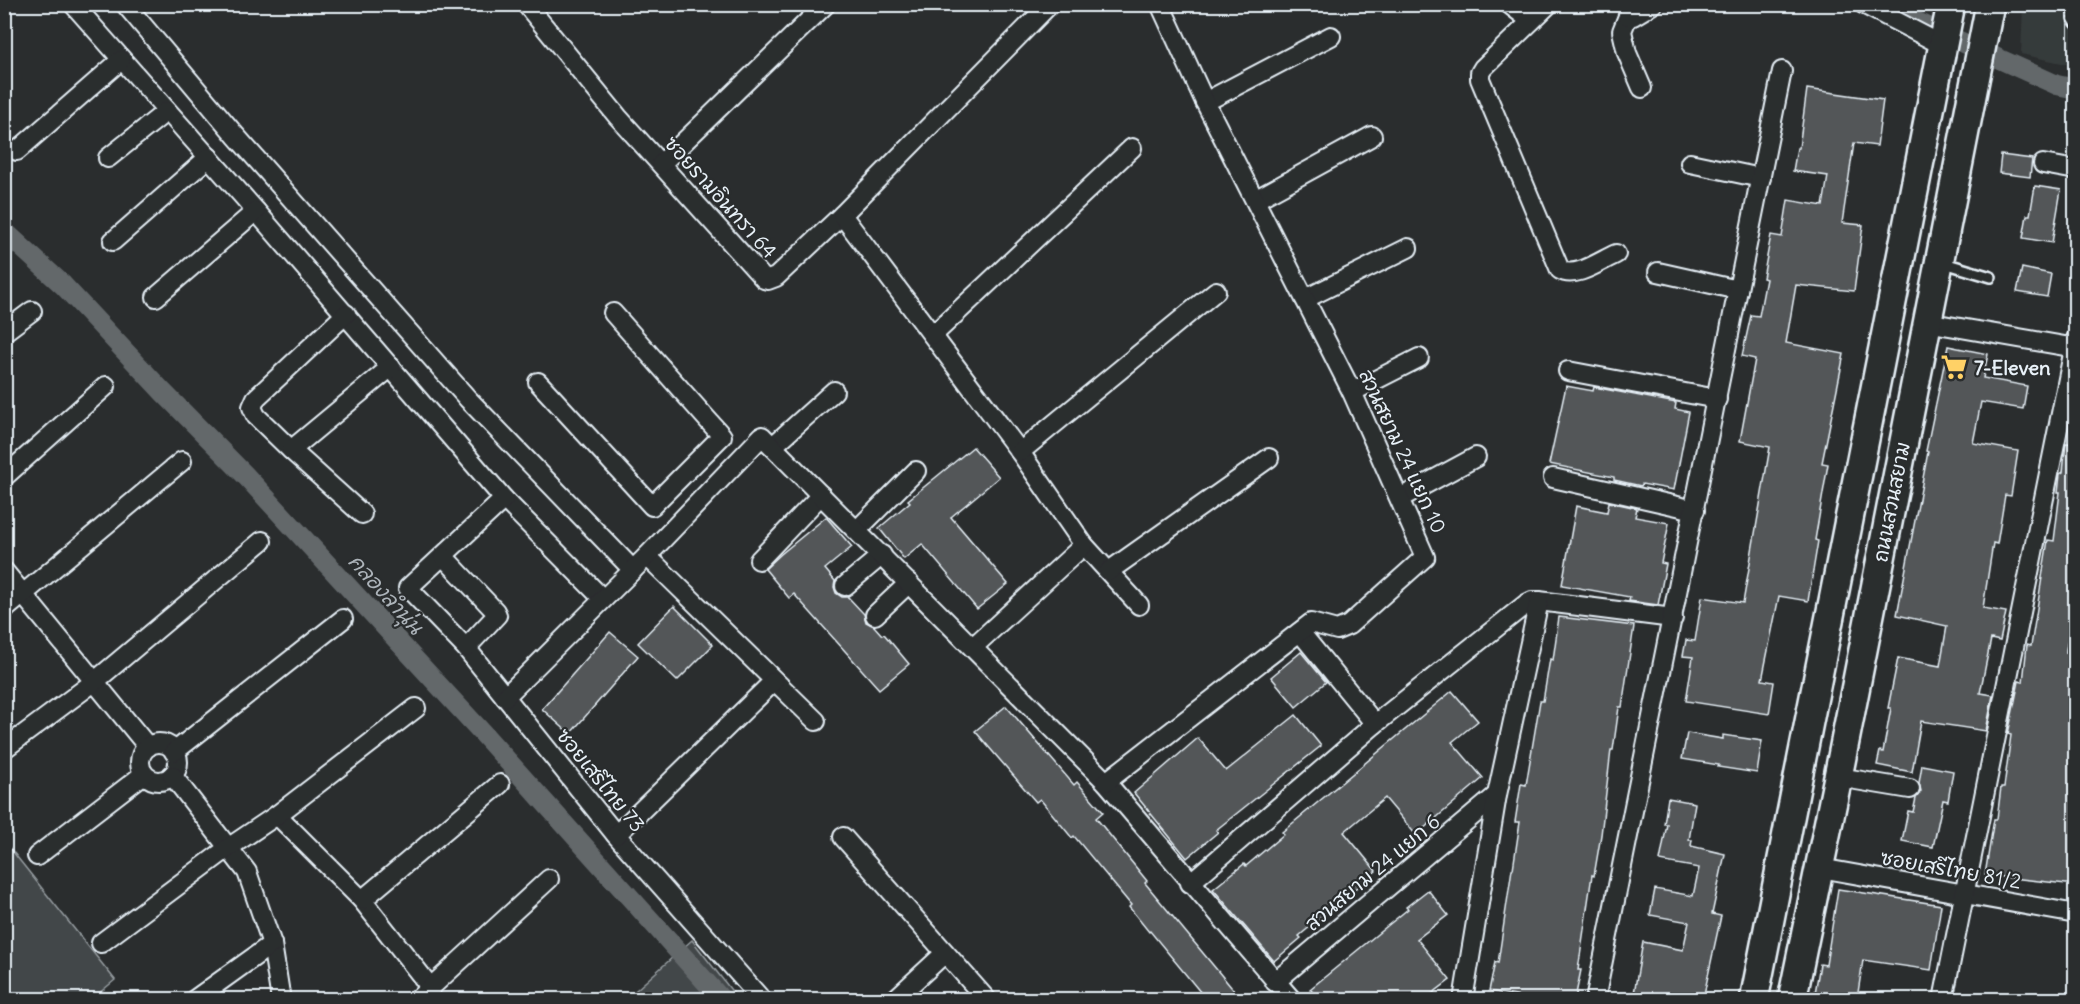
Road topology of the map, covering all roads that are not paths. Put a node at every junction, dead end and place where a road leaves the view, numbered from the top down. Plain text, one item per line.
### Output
1 (73, 4) edge
2 (125, 4) edge
3 (526, 4) edge
4 (826, 4) edge
5 (1050, 4) edge
6 (1160, 4) edge
7 (1509, 4) edge
8 (1549, 4) edge
9 (1653, 4) edge
10 (1863, 4) edge
11 (1990, 4) edge
12 (2073, 4) edge
13 (1623, 10) edge
14 (1949, 11) edge
15 (1531, 21) junction
16 (2076, 23) edge
17 (1331, 36) dead end
18 (1942, 45) junction
19 (120, 60) junction
20 (1782, 71) dead end
21 (1642, 88) dead end
22 (1205, 102) junction
23 (167, 111) junction
24 (1372, 136) dead end
25 (1132, 148) dead end
26 (17, 151) dead end
27 (209, 157) junction
28 (108, 158) dead end
29 (1690, 163) dead end
30 (661, 164) junction
31 (2043, 164) dead end
32 (2076, 170) edge
33 (1761, 178) junction
34 (1255, 200) junction
35 (256, 211) junction
36 (842, 215) junction
37 (113, 241) dead end
38 (1408, 248) dead end
39 (1616, 254) dead end
40 (1939, 262) junction
41 (1658, 272) dead end
42 (1991, 277) dead end
43 (1738, 290) junction
44 (1216, 291) dead end
45 (156, 297) dead end
46 (1305, 299) junction
47 (32, 310) dead end
48 (613, 313) dead end
49 (346, 314) junction
50 (1926, 322) junction
51 (4, 332) edge
52 (933, 335) junction
53 (2075, 345) edge
54 (1419, 358) dead end
55 (391, 367) junction
56 (1568, 371) dead end
57 (538, 382) dead end
58 (106, 386) dead end
59 (834, 391) dead end
60 (1352, 392) junction
61 (1717, 399) junction
62 (772, 446) junction
63 (291, 450) junction
64 (1020, 452) junction
65 (1476, 457) dead end
66 (1269, 458) dead end
67 (182, 461) dead end
68 (916, 471) dead end
69 (4, 477) edge
70 (1552, 478) dead end
71 (821, 495) junction
72 (1400, 498) junction
73 (504, 499) junction
74 (652, 506) junction
75 (1695, 510) junction
76 (362, 514) dead end
77 (676, 525) junction
78 (857, 531) junction
79 (262, 541) dead end
80 (1084, 545) junction
81 (882, 555) junction
82 (443, 556) junction
83 (647, 556) junction
84 (759, 560) dead end
85 (633, 570) junction
86 (4, 571) edge
87 (1109, 571) junction
88 (909, 583) junction
89 (845, 586) dead end
90 (24, 594) junction
91 (603, 599) junction
92 (1539, 601) junction
93 (1139, 605) dead end
94 (4, 610) edge
95 (875, 615) dead end
96 (343, 618) dead end
97 (1673, 618) junction
98 (1300, 632) junction
99 (973, 647) junction
100 (466, 648) junction
101 (774, 681) junction
102 (94, 682) junction
103 (505, 697) junction
104 (416, 708) dead end
105 (816, 721) dead end
106 (1375, 724) junction
107 (147, 747) junction
108 (4, 749) edge
109 (174, 752) junction
110 (144, 774) junction
111 (172, 775) junction
112 (1838, 777) junction
113 (1106, 782) junction
114 (500, 784) dead end
115 (1910, 789) dead end
116 (1497, 795) junction
117 (277, 815) junction
118 (616, 835) junction
119 (843, 837) dead end
120 (228, 849) junction
121 (37, 856) dead end
122 (1820, 868) junction
123 (549, 879) dead end
124 (1190, 883) junction
125 (1964, 894) junction
126 (362, 900) junction
127 (2076, 914) edge
128 (101, 943) dead end
129 (272, 944) junction
130 (945, 953) junction
131 (1275, 982) junction
132 (424, 994) edge
133 (194, 999) edge
134 (281, 999) edge
135 (762, 999) edge
136 (894, 999) edge
137 (987, 999) edge
138 (1292, 999) edge
139 (1463, 999) edge
140 (1595, 999) edge
141 (1754, 999) edge
142 (1792, 999) edge
143 (1943, 999) edge

1 - 19 street
2 - 85 street
3 - 30 street, ซอยรามอินทรา 64
4 - 30 street
5 - 36 street
6 - 22 street, สวนสยาม 24 แยก 10
7 - 15 street
8 - 15 street
9 - 13 street
10 - 18 street
11 - 40 street, ถนนสวนสยาม
12 - 16 lane
13 - 21 street
14 - 18 street, ถนนสวนสยาม
15 - 39 street
17 - 22 street
18 - 141 street, ถนนสวนสยาม
19 - 23 street
19 - 26 street
20 - 33 street
22 - 34 street, สวนสยาม 24 แยก 10
23 - 27 street
23 - 28 street
24 - 34 street
25 - 52 street
27 - 35 street
27 - 37 street
29 - 33 street
30 - 36 street, ซอยรามอินทรา 64
31 - 32 street
33 - 43 street
34 - 46 street, สวนสยาม 24 แยก 10
35 - 45 street
35 - 49 street
36 - 52 street
38 - 46 street
40 - 42 lane
40 - 50 street, ถนนสวนสยาม
41 - 43 street
43 - 61 street
44 - 64 street
46 - 60 street, สวนสยาม 24 แยก 10
47 - 51 street
48 - 74 street
49 - 55 street
49 - 63 street
50 - 53 street
50 - 112 street, ถนนสวนสยาม
52 - 64 street
53 - 125 street
54 - 60 street
55 - 63 street
55 - 73 street
56 - 61 street
57 - 74 street
58 - 69 street
59 - 62 street
60 - 72 street, สวนสยาม 24 แยก 10
61 - 75 street
62 - 71 street
62 - 77 street
63 - 76 street
64 - 80 street
65 - 72 street
66 - 87 street
67 - 90 street
68 - 78 street
70 - 75 street
71 - 78 street
71 - 84 street
72 - 98 street, สวนสยาม 24 แยก 10
73 - 82 street
73 - 91 street
74 - 77 street
75 - 97 street
77 - 83 street
78 - 81 street
79 - 102 street
80 - 87 street
80 - 99 street
81 - 88 street
81 - 89 street
82 - 100 street
82 - 100 street, ซอยเสรีไทย 73
83 - 85 street
83 - 101 street
85 - 91 street
86 - 90 street
87 - 93 street
88 - 95 street
88 - 99 street
90 - 94 street
90 - 102 street
91 - 103 street
92 - 97 street
92 - 106 street
92 - 116 street
96 - 109 street
97 - 140 street
98 - 106 street
98 - 113 street, สวนสยาม 24 แยก 10
99 - 113 street
100 - 103 street, ซอยเสรีไทย 73
101 - 105 street
101 - 118 street
102 - 107 street
102 - 108 street
103 - 118 street, ซอยเสรีไทย 73
104 - 117 street
106 - 124 street
107 - 109 street
107 - 110 street
109 - 111 street
110 - 111 street
110 - 121 street
111 - 120 street
112 - 115 street
112 - 122 street, ถนนสวนสยาม
113 - 124 street
114 - 126 street
116 - 131 street, สวนสยาม 24 แยก 6
116 - 139 street
117 - 120 street
117 - 126 street
118 - 135 street, ซอยเสรีไทย 73
119 - 130 street
120 - 128 street
120 - 129 street
122 - 125 street, ซอยเสรีไทย 81/2
122 - 142 street, ถนนสวนสยาม
123 - 132 street
124 - 131 street
125 - 127 street, ซอยเสรีไทย 81/2
125 - 143 street
126 - 132 street
129 - 133 street
129 - 134 street
130 - 136 street
130 - 137 street
131 - 138 street

